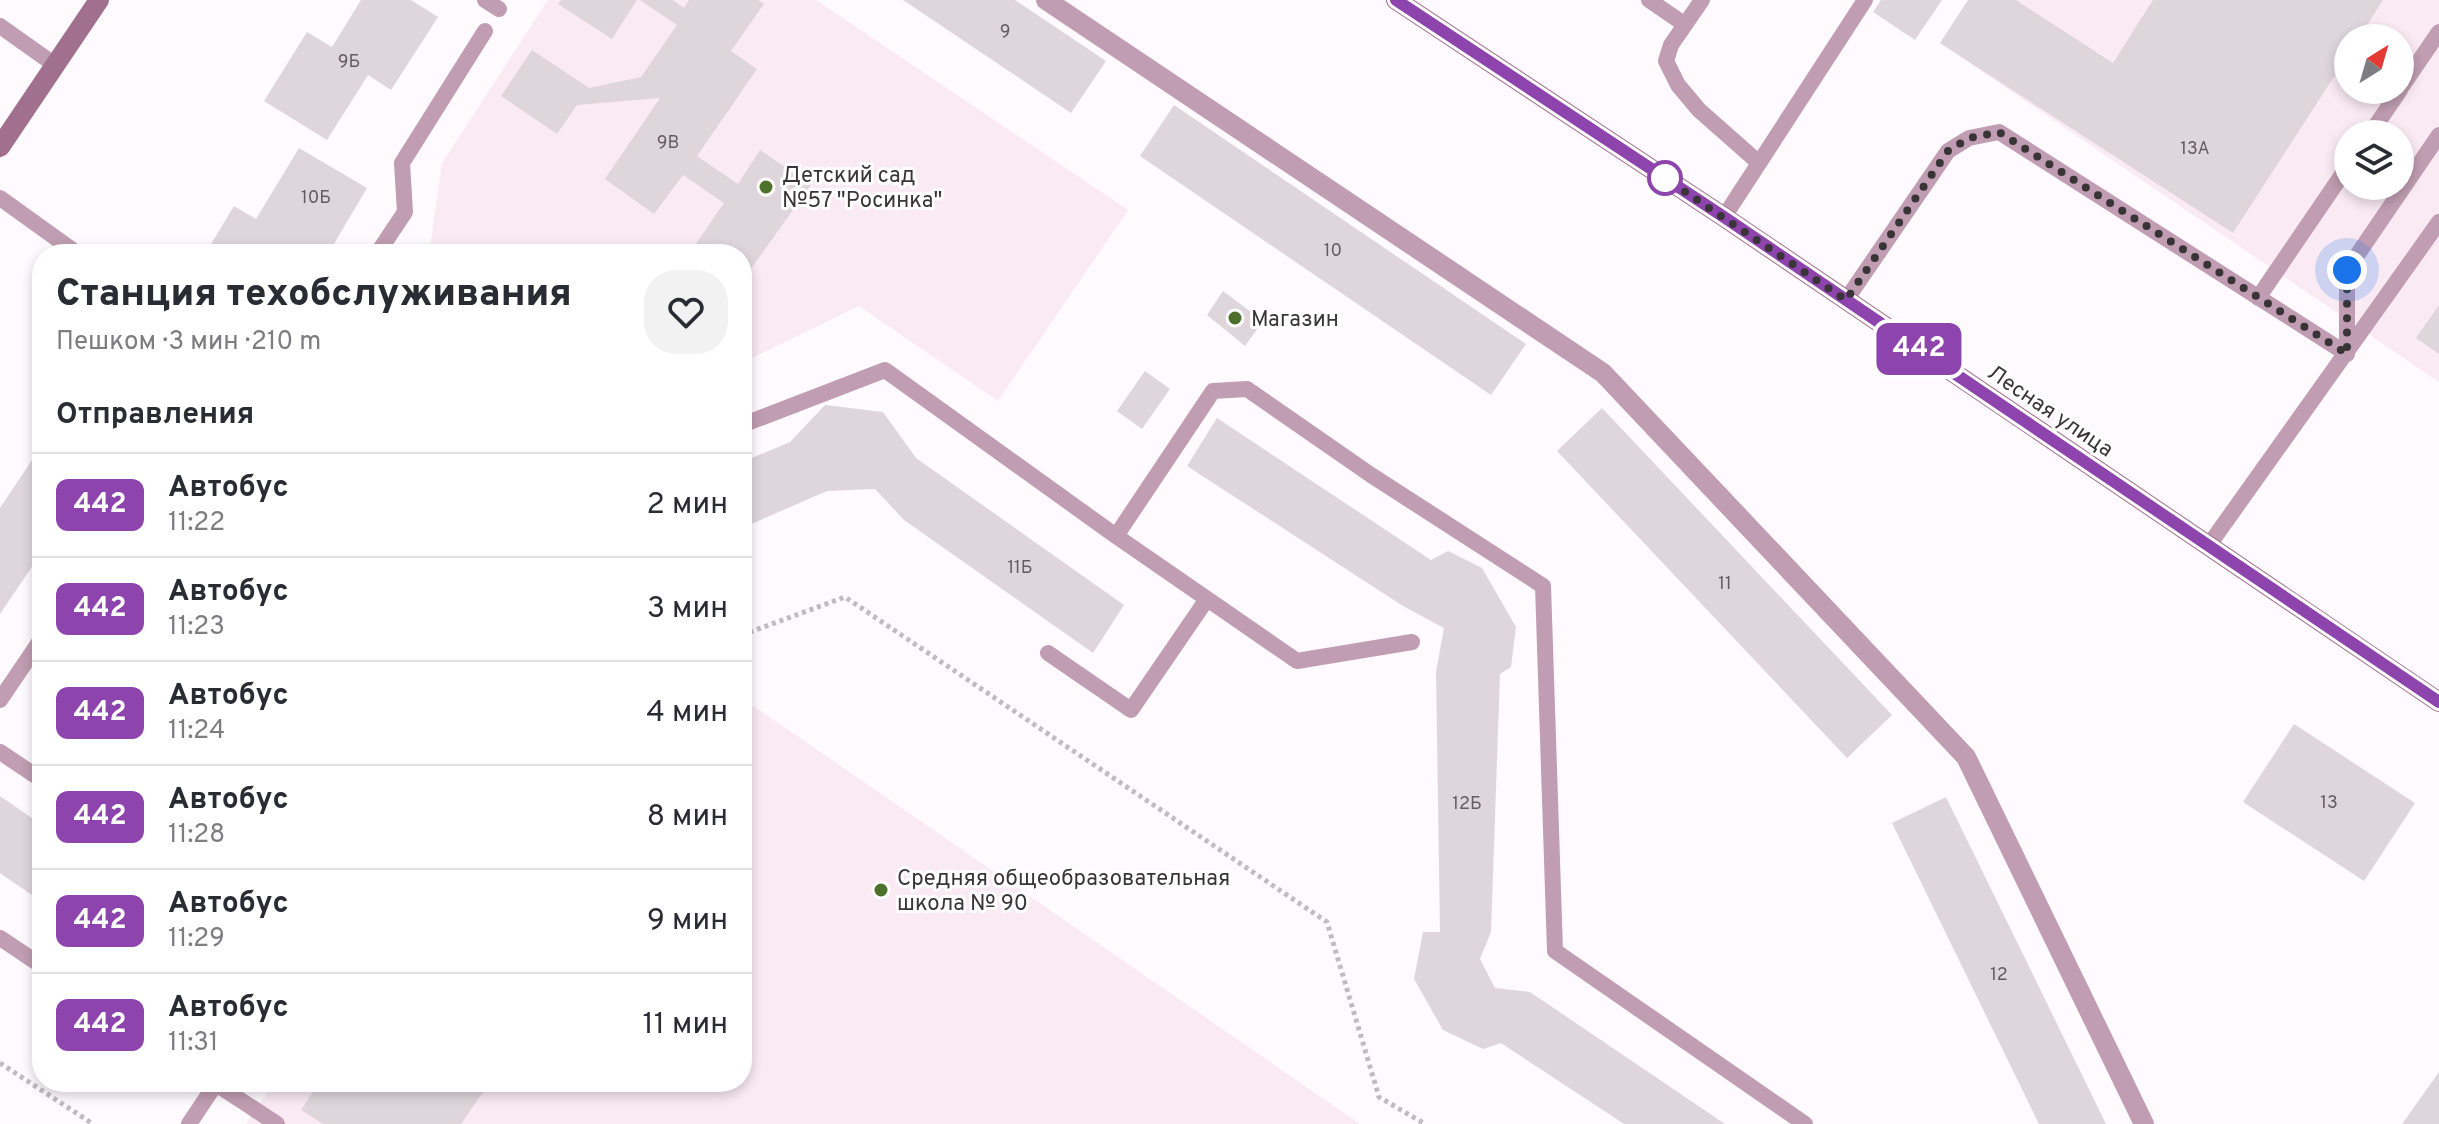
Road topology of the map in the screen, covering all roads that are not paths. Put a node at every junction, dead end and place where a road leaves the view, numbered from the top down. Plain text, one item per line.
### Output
1 (99, 0) edge
2 (1046, 0) edge
3 (1396, 0) edge
4 (1649, 0) edge
5 (1702, 0) edge
6 (1865, 0) edge
7 (1684, 24) junction
8 (0, 26) edge
9 (485, 31) dead end
10 (2439, 32) edge
11 (55, 65) junction
12 (2414, 69) edge
13 (2439, 135) edge
14 (0, 147) edge
15 (1759, 163) junction
16 (2334, 187) edge
17 (0, 198) edge
18 (1724, 217) junction
19 (2439, 222) edge
20 (64, 244) edge
21 (384, 244) edge
22 (2258, 298) junction
23 (1846, 300) junction
24 (2347, 354) junction
25 (752, 421) edge
26 (1116, 536) junction
27 (2209, 545) junction
28 (1207, 599) junction
29 (1412, 642) dead end
30 (32, 653) edge
31 (1048, 653) dead end
32 (0, 700) edge
33 (2439, 702) edge
34 (0, 752) edge
35 (32, 773) edge
36 (0, 938) edge
37 (32, 959) edge
38 (209, 1092) edge
39 (229, 1092) edge
40 (189, 1124) edge
41 (277, 1124) edge
42 (1805, 1124) edge
43 (2144, 1124) edge

1 - 11 main road
2 - 43 street
3 - 18 main road, Лесная улица
4 - 7 lane
5 - 7 lane
6 - 15 lane
7 - 15 lane
8 - 11 lane
9 - 21 lane
10 - 12 lane
11 - 14 main road
13 - 24 lane
15 - 18 lane
16 - 22 lane
17 - 20 lane
18 - 23 main road, Лесная улица
19 - 24 lane
22 - 23 lane
22 - 24 lane
23 - 27 main road, Лесная улица
24 - 27 lane
25 - 26 lane
26 - 28 lane
26 - 42 lane
27 - 33 main road, Лесная улица
28 - 29 lane
28 - 31 lane
30 - 32 lane
34 - 35 lane
36 - 37 lane
38 - 40 lane
39 - 41 lane

